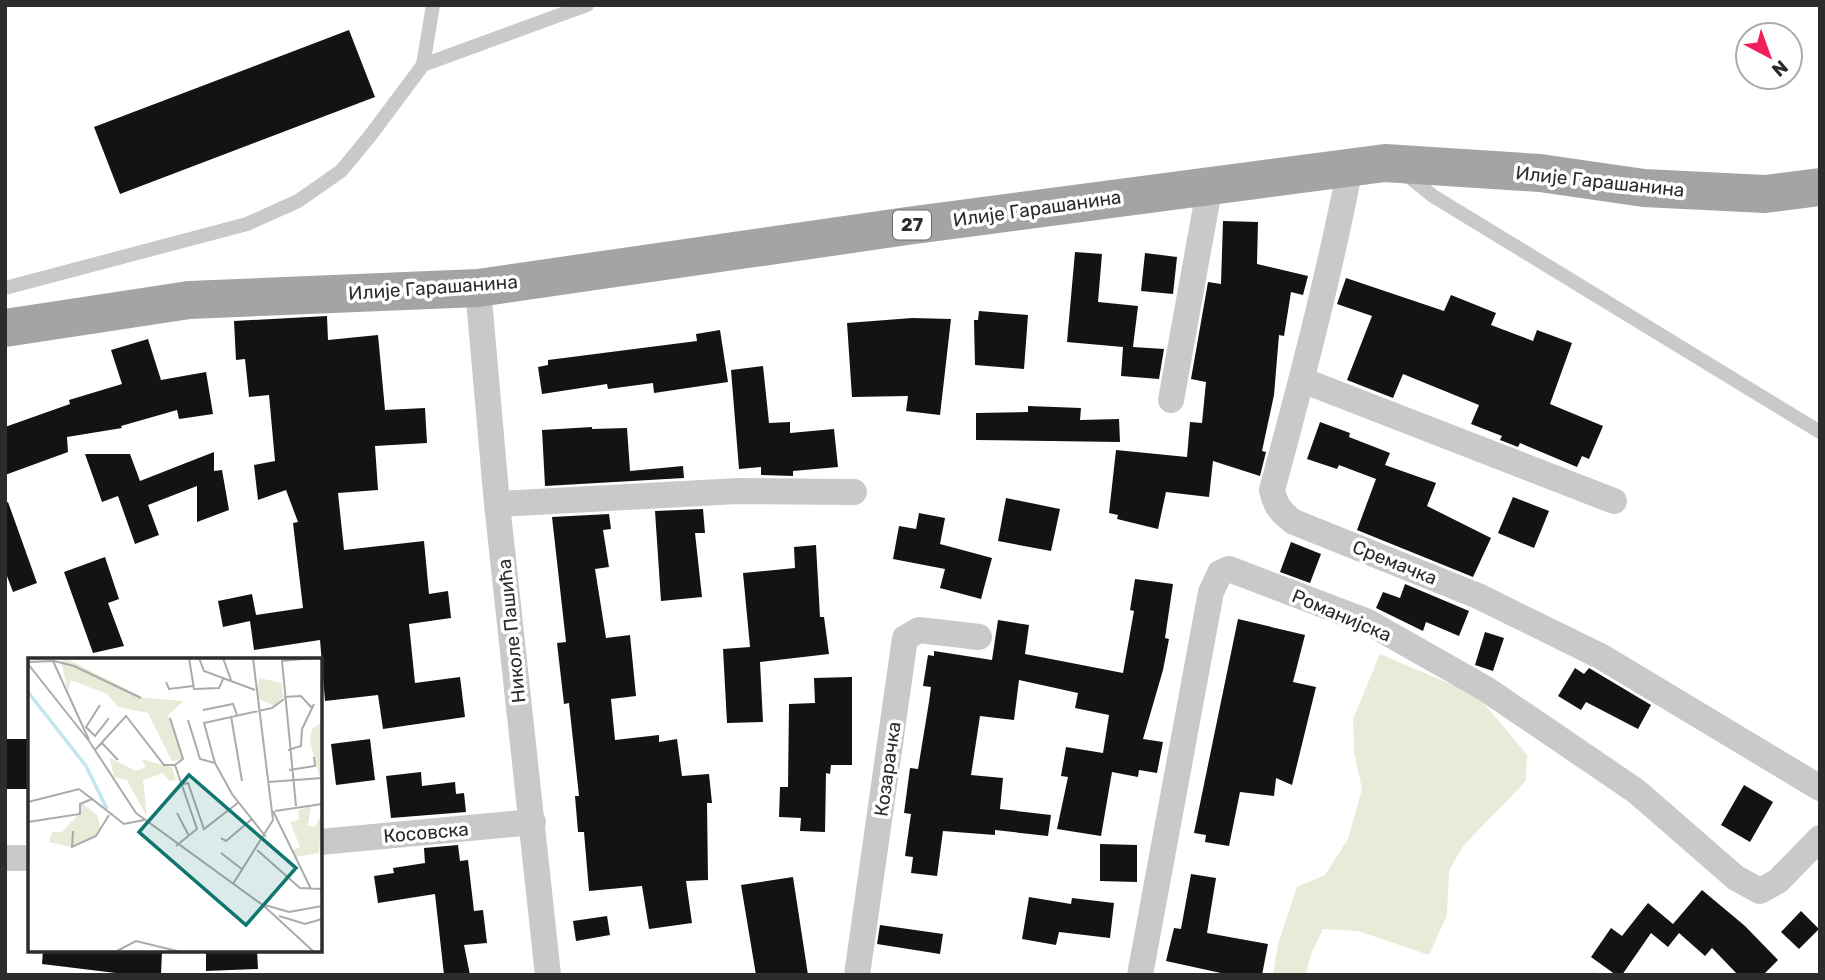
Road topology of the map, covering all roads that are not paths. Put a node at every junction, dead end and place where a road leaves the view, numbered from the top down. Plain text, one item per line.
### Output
1 (433, 5) edge
2 (587, 5) edge
3 (423, 65) junction
4 (1394, 165) junction
5 (1350, 168) junction
6 (1210, 185) junction
7 (1820, 187) edge
8 (5, 288) edge
9 (478, 288) junction
10 (5, 328) edge
11 (1302, 380) junction
12 (1171, 400) dead end
13 (1820, 432) edge
14 (854, 492) dead end
15 (1614, 501) dead end
16 (497, 504) junction
17 (979, 637) dead end
18 (1820, 788) edge
19 (533, 822) junction
20 (1820, 838) edge
21 (322, 842) edge
22 (5, 858) edge
23 (28, 858) edge
24 (548, 975) edge
25 (857, 975) edge
26 (1140, 975) edge

1 - 3 lane
2 - 3 lane
3 - 8 lane
4 - 5 main road, Илије Гарашанина / 27
4 - 7 main road, Илије Гарашанина / 27
4 - 13 lane
5 - 6 main road, Илије Гарашанина / 27
5 - 11 street, Сремачка
6 - 9 main road, Илије Гарашанина / 27
6 - 12 street
9 - 10 main road, Илије Гарашанина / 27
9 - 16 street, Николе Пашића
11 - 15 street
11 - 18 street, Сремачка
14 - 16 street
16 - 19 street, Николе Пашића
17 - 25 street, Козарачка
19 - 21 street, Косовска
19 - 24 street, Николе Пашића
20 - 26 street, Романијска
22 - 23 street

